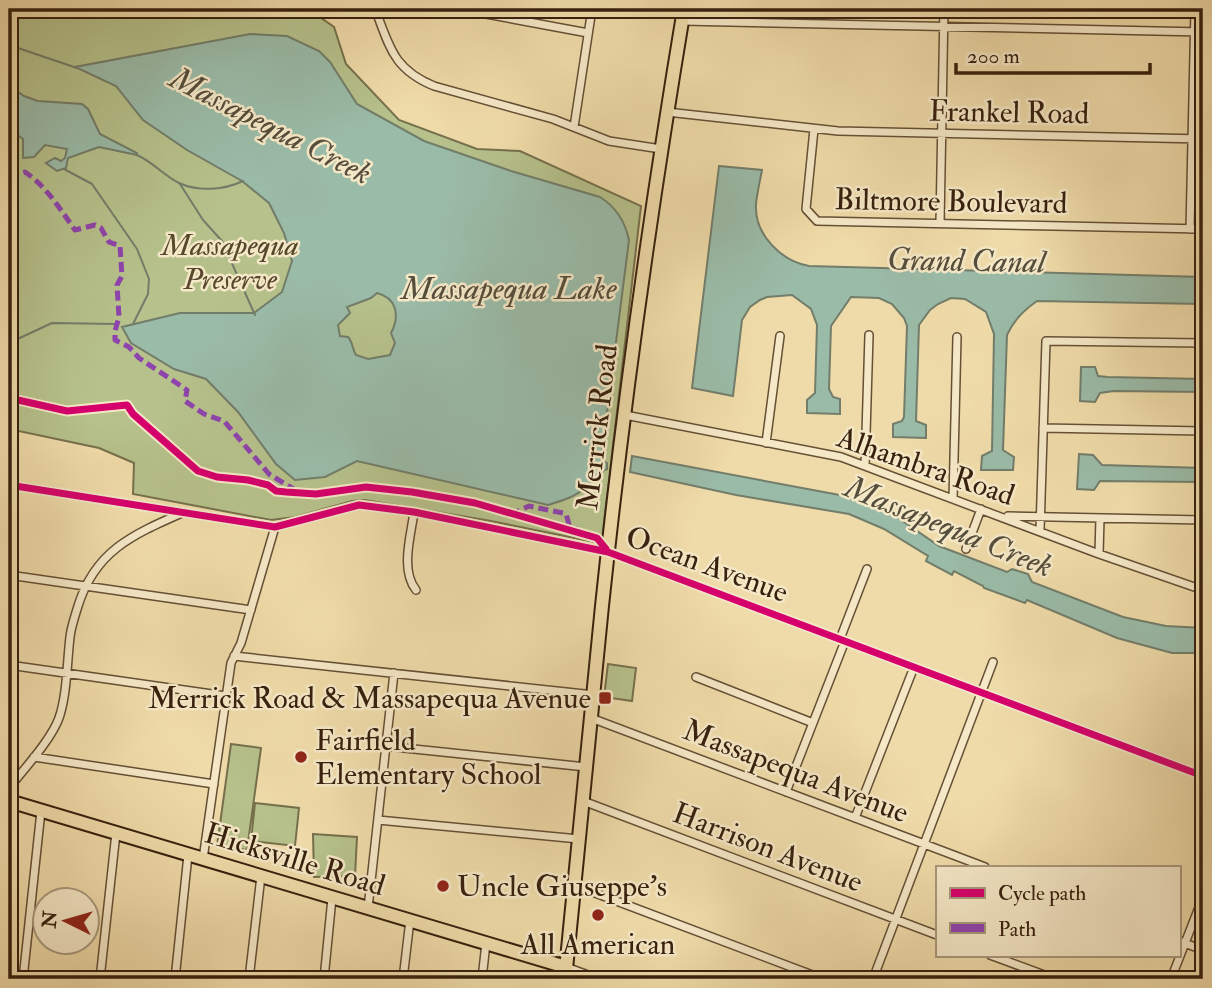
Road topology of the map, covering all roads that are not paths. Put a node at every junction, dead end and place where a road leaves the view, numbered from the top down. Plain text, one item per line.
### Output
1 (396, 9) edge
2 (458, 9) edge
3 (592, 9) edge
4 (944, 9) edge
5 (1195, 9) edge
6 (376, 12) edge
7 (683, 15) edge
8 (944, 26) junction
9 (1194, 32) junction
10 (1203, 32) edge
11 (588, 33) junction
12 (666, 112) junction
13 (574, 127) junction
14 (814, 129) junction
15 (941, 134) junction
16 (1192, 139) junction
17 (1203, 139) edge
18 (661, 149) junction
19 (940, 223) junction
20 (1190, 229) junction
21 (1203, 229) edge
22 (869, 335) dead end
23 (780, 336) dead end
24 (957, 337) dead end
25 (1203, 344) edge
26 (625, 415) junction
27 (1043, 428) junction
28 (1203, 431) edge
29 (766, 443) junction
30 (865, 466) junction
31 (9, 485) edge
32 (953, 499) junction
33 (156, 509) junction
34 (981, 509) junction
35 (182, 512) junction
36 (414, 512) junction
37 (999, 516) junction
38 (1040, 517) junction
39 (1100, 518) junction
40 (1203, 520) edge
41 (154, 525) junction
42 (275, 527) junction
43 (1040, 530) junction
44 (966, 550) dead end
45 (608, 552) junction
46 (1099, 554) junction
47 (867, 569) dead end
48 (9, 575) edge
49 (84, 586) junction
50 (416, 590) dead end
51 (1203, 590) edge
52 (251, 610) junction
53 (843, 640) junction
54 (234, 656) junction
55 (993, 662) dead end
56 (9, 665) edge
57 (914, 667) junction
58 (66, 673) junction
59 (394, 673) junction
60 (696, 677) dead end
61 (982, 692) junction
62 (594, 695) junction
63 (226, 696) junction
64 (591, 718) junction
65 (813, 723) junction
66 (385, 746) junction
67 (34, 757) junction
68 (586, 767) junction
69 (1203, 776) edge
70 (214, 784) junction
71 (9, 788) edge
72 (786, 792) junction
73 (9, 801) edge
74 (583, 801) junction
75 (41, 811) junction
76 (855, 818) junction
77 (378, 820) junction
78 (116, 833) junction
79 (579, 839) junction
80 (924, 844) junction
81 (188, 855) junction
82 (203, 859) junction
83 (982, 866) edge
84 (261, 876) junction
85 (574, 885) junction
86 (1203, 897) edge
87 (332, 898) junction
88 (368, 908) junction
89 (896, 919) junction
90 (410, 920) junction
91 (936, 935) edge
92 (1182, 942) edge
93 (486, 943) junction
94 (1203, 950) edge
95 (992, 956) edge
96 (1178, 956) edge
97 (565, 973) edge
98 (23, 979) edge
99 (100, 979) edge
100 (175, 979) edge
101 (249, 979) edge
102 (324, 979) edge
103 (403, 979) edge
104 (482, 979) edge
105 (599, 979) edge
106 (823, 979) edge
107 (873, 979) edge
108 (1055, 979) edge
109 (1171, 979) edge

1 - 6 street
2 - 11 street
3 - 11 street
4 - 8 street
5 - 9 street
6 - 13 street
7 - 8 street
7 - 12 main road, Merrick Road
8 - 9 street
8 - 15 street
9 - 10 street
9 - 16 street
11 - 13 street
12 - 14 street
12 - 18 main road, Merrick Road
13 - 18 street
14 - 15 street, Frankel Road
14 - 19 street, Biltmore Boulevard
15 - 16 street, Frankel Road
15 - 19 street
16 - 17 street, Frankel Road
16 - 20 street
18 - 26 main road, Merrick Road
19 - 20 street, Biltmore Boulevard
20 - 21 street, Biltmore Boulevard
22 - 30 street
23 - 29 street
24 - 32 street
25 - 27 street
26 - 29 street, Alhambra Road
26 - 45 main road, Merrick Road
27 - 28 street
27 - 38 street
29 - 30 street, Alhambra Road
30 - 32 street, Alhambra Road
31 - 33 street, Ocean Avenue
32 - 34 street, Alhambra Road
33 - 35 street, Ocean Avenue
33 - 41 street
34 - 37 street, Alhambra Road
34 - 44 street
35 - 41 street
35 - 42 street, Ocean Avenue
36 - 42 street, Ocean Avenue
36 - 45 street, Ocean Avenue
36 - 50 street
37 - 38 street
37 - 43 street, Alhambra Road
38 - 39 street
38 - 43 street
39 - 40 street
39 - 46 street
41 - 49 street
42 - 52 street
43 - 46 street, Alhambra Road
45 - 53 street, Ocean Avenue
45 - 62 main road, Merrick Road
46 - 51 street, Alhambra Road
47 - 53 street
48 - 49 street
49 - 52 street
49 - 58 street
52 - 54 street
53 - 57 street, Ocean Avenue
53 - 65 street
54 - 59 street
54 - 63 street
55 - 61 street
56 - 58 street
57 - 61 street, Ocean Avenue
57 - 76 street
58 - 63 street
58 - 67 street
59 - 62 street
59 - 66 street
60 - 65 street
61 - 69 street, Ocean Avenue
61 - 80 street
62 - 64 main road, Merrick Road
63 - 70 street
64 - 68 main road, Merrick Road
64 - 72 street, Massapequa Avenue
65 - 72 street
66 - 68 street
66 - 77 street
67 - 70 street
67 - 71 street
68 - 74 main road, Merrick Road
70 - 82 street
72 - 76 street, Massapequa Avenue
73 - 75 main road, Hicksville Road
74 - 79 main road, Merrick Road
74 - 89 street, Harrison Avenue
75 - 78 main road, Hicksville Road
75 - 98 street
76 - 80 street, Massapequa Avenue
77 - 79 street
77 - 88 street
78 - 81 main road, Hicksville Road
78 - 99 street
79 - 85 main road, Merrick Road
80 - 83 street, Massapequa Avenue
80 - 89 street
81 - 82 main road, Hicksville Road
81 - 100 street
82 - 84 main road, Hicksville Road
84 - 87 main road, Hicksville Road
84 - 101 street
85 - 97 main road, Merrick Road
85 - 106 street
86 - 92 street
87 - 88 main road, Hicksville Road
87 - 102 street
88 - 90 main road, Hicksville Road
89 - 91 street, Harrison Avenue
89 - 107 street
90 - 93 main road, Hicksville Road
90 - 103 street
92 - 94 street
93 - 97 main road, Hicksville Road
93 - 104 street
95 - 108 street
96 - 109 street
97 - 105 street

